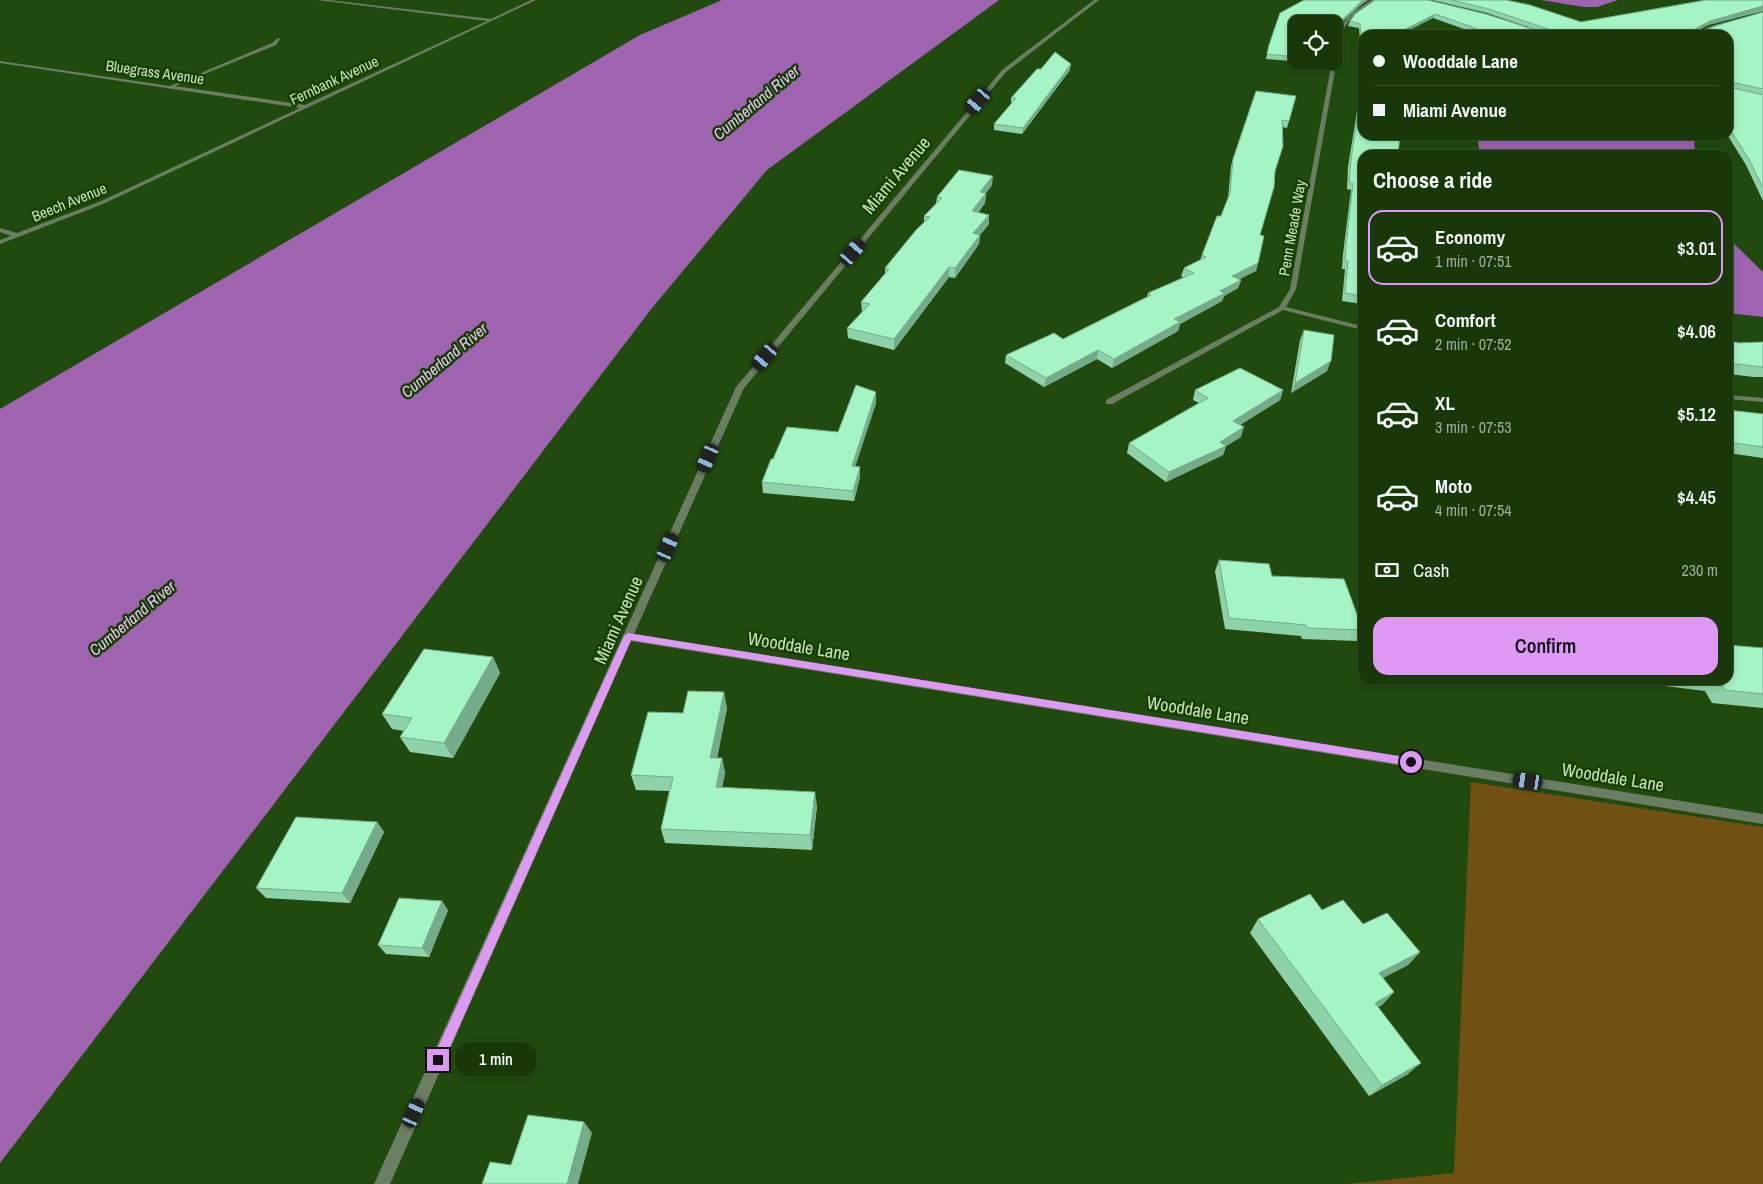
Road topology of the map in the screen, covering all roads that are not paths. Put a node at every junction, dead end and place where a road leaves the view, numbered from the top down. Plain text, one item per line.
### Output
1 (319, 0) edge
2 (534, 0) edge
3 (1097, 0) edge
4 (1374, 0) edge
5 (1745, 18) edge
6 (493, 20) junction
7 (1706, 30) edge
8 (278, 39) dead end
9 (0, 62) edge
10 (171, 86) junction
11 (307, 107) junction
12 (145, 182) joint
13 (0, 230) edge
14 (18, 236) junction
15 (0, 242) edge
16 (1282, 308) junction
17 (1358, 327) edge
18 (1733, 397) edge
19 (1763, 400) edge
20 (1109, 402) dead end
21 (628, 636) junction
22 (1763, 819) edge
23 (382, 1184) edge

1 - 6 street
2 - 6 street, Fernbank Avenue
3 - 21 street, Miami Avenue
4 - 16 street, Penn Meade Way
5 - 7 street
6 - 11 street, Fernbank Avenue
8 - 10 street
9 - 10 street, Bluegrass Avenue
10 - 11 street, Bluegrass Avenue
11 - 12 street, Fernbank Avenue
12 - 14 street, Beech Avenue
13 - 14 street, Beech Avenue
14 - 15 street
16 - 17 street
16 - 20 street
18 - 19 street
21 - 22 street, Wooddale Lane
21 - 23 street, Miami Avenue

